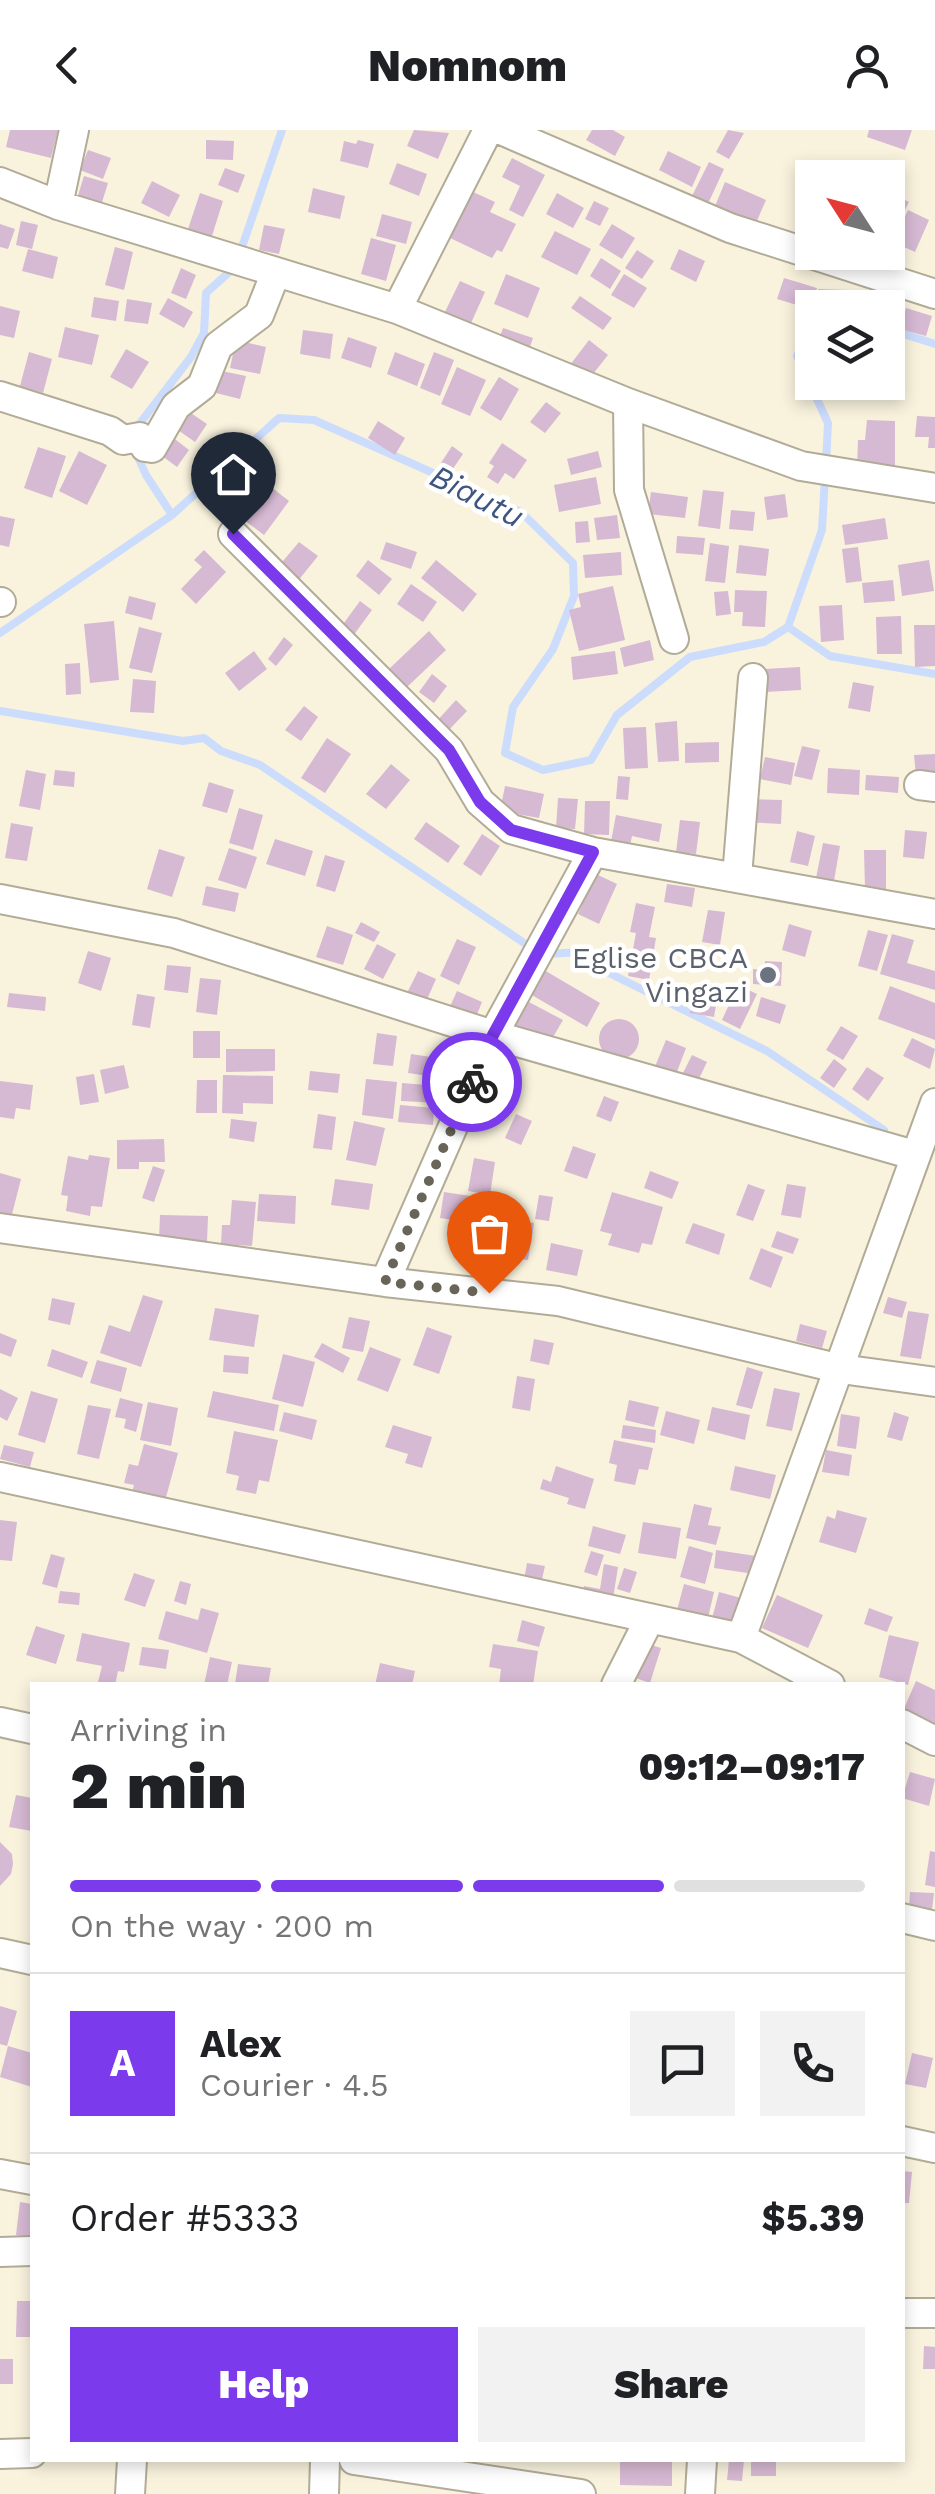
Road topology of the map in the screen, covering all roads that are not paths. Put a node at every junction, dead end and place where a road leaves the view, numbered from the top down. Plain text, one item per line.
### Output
1 (74, 130) edge
2 (488, 130) edge
3 (501, 130) edge
4 (0, 182) edge
5 (58, 205) junction
6 (276, 272) junction
7 (935, 294) edge
8 (397, 309) junction
9 (0, 396) edge
10 (628, 404) junction
11 (935, 488) edge
12 (233, 534) dead end
13 (674, 640) dead end
14 (754, 678) dead end
15 (593, 852) junction
16 (737, 877) junction
17 (0, 900) edge
18 (935, 914) edge
19 (493, 1035) junction
20 (933, 1114) edge
21 (914, 1155) junction
22 (0, 1228) edge
23 (385, 1282) junction
24 (841, 1368) junction
25 (935, 1382) edge
26 (0, 1477) edge
27 (650, 1618) junction
28 (741, 1638) junction
29 (618, 1682) edge
30 (824, 1682) edge
31 (0, 1722) edge
32 (905, 1726) edge
33 (30, 1729) edge
34 (935, 1741) edge
35 (905, 1919) edge
36 (935, 1926) edge
37 (0, 1953) edge
38 (30, 1960) edge
39 (905, 2142) edge
40 (935, 2148) edge
41 (0, 2174) edge
42 (30, 2180) edge
43 (30, 2251) edge
44 (0, 2252) edge
45 (905, 2313) edge
46 (935, 2313) edge
47 (30, 2453) edge
48 (0, 2454) edge
49 (132, 2462) edge
50 (326, 2462) edge
51 (367, 2462) edge
52 (702, 2462) edge
53 (130, 2494) edge
54 (324, 2494) edge
55 (581, 2494) edge
56 (700, 2494) edge

1 - 5 street
2 - 8 street
3 - 7 street
4 - 5 street
5 - 6 street
6 - 8 street
6 - 9 street
8 - 10 street
10 - 11 street
10 - 13 street
12 - 15 street
14 - 16 street
15 - 16 street
15 - 19 street
16 - 18 street
17 - 19 street
19 - 21 street
19 - 23 street
20 - 21 street
21 - 24 street
22 - 23 street
23 - 24 street
24 - 25 street
24 - 28 street
26 - 27 street
27 - 28 street
27 - 29 street
28 - 30 street
31 - 33 street
32 - 34 street
35 - 36 street
37 - 38 street
39 - 40 street
41 - 42 street
43 - 44 street
45 - 46 street
47 - 48 street
49 - 53 street
50 - 54 street
51 - 55 street
52 - 56 street

